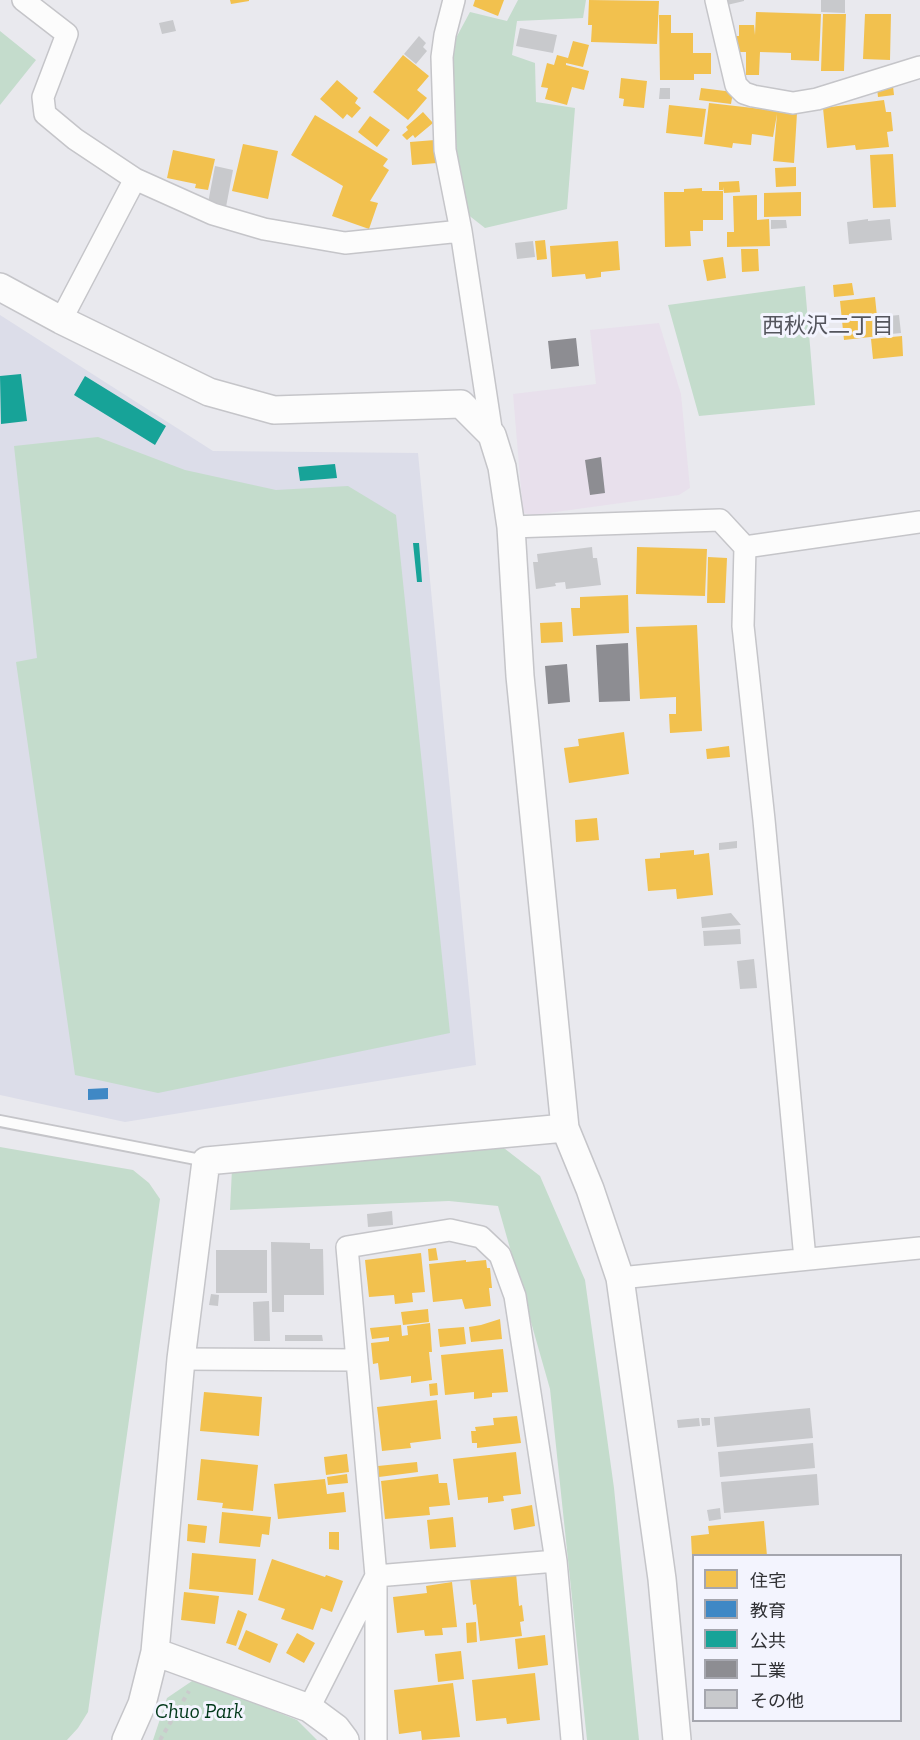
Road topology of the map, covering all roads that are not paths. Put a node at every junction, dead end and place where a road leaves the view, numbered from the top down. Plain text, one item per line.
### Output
1 (23, 0) edge
2 (454, 0) edge
3 (716, 0) edge
4 (920, 67) edge
5 (135, 179) junction
6 (461, 231) junction
7 (0, 286) edge
8 (61, 320) junction
9 (492, 435) junction
10 (920, 522) edge
11 (511, 527) junction
12 (746, 547) junction
13 (0, 1121) edge
14 (565, 1128) junction
15 (206, 1161) junction
16 (920, 1248) edge
17 (805, 1259) junction
18 (620, 1278) junction
19 (181, 1359) junction
20 (357, 1360) junction
21 (556, 1561) junction
22 (376, 1576) junction
23 (155, 1652) junction
24 (309, 1707) junction
25 (126, 1740) edge
26 (345, 1740) edge
27 (376, 1740) edge
28 (572, 1740) edge
29 (677, 1740) edge

1 - 5 street
2 - 6 street
3 - 4 street
5 - 6 street
5 - 8 street
6 - 9 street
7 - 8 street
8 - 9 street
9 - 11 street
10 - 12 street
11 - 12 street
11 - 14 street
12 - 17 street
13 - 15 lane
14 - 15 street
14 - 18 street
15 - 19 street
16 - 17 street
17 - 18 street
18 - 29 street
19 - 20 street
19 - 23 street
20 - 21 street
20 - 22 street
21 - 22 street
21 - 28 street
22 - 24 street
22 - 27 street
23 - 24 street
23 - 25 street
24 - 26 street

